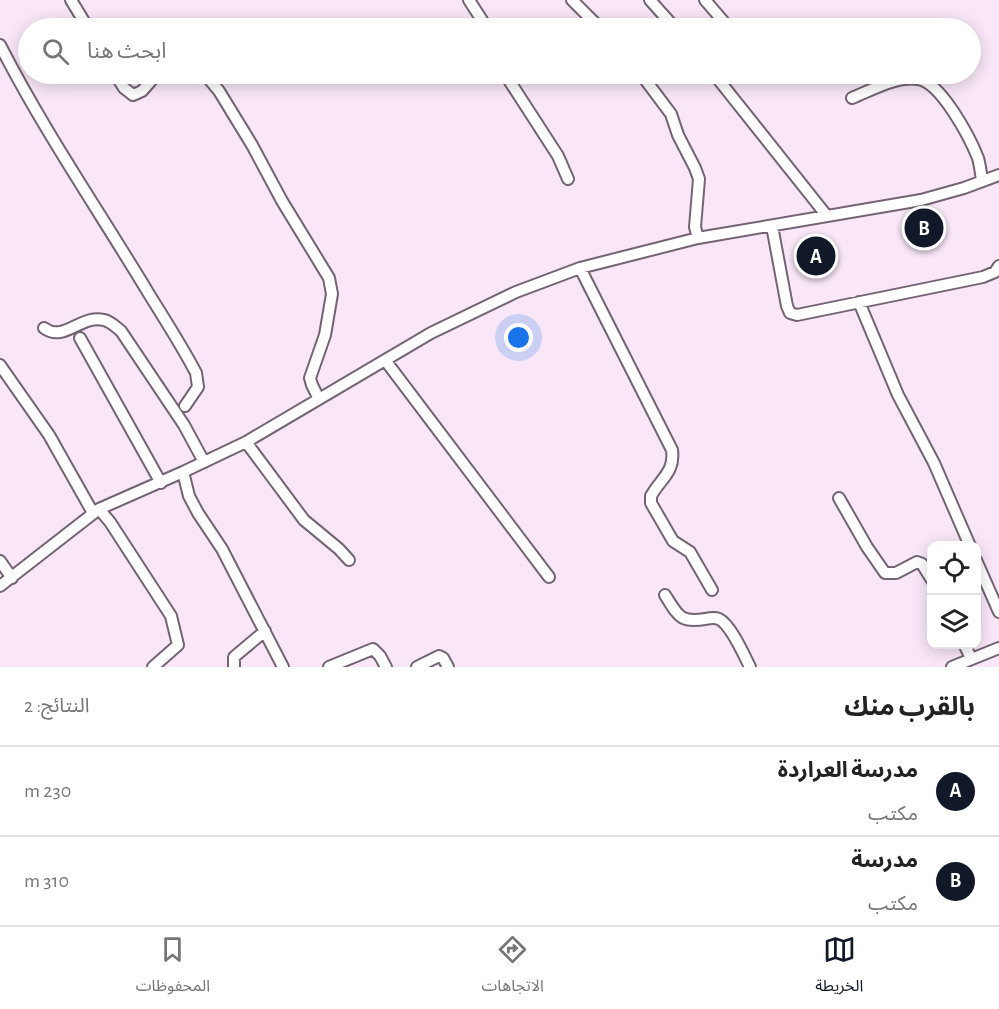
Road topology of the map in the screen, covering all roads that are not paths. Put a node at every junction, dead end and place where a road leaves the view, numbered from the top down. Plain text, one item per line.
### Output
1 (71, 0) edge
2 (469, 0) edge
3 (572, 0) edge
4 (650, 0) edge
5 (705, 0) edge
6 (82, 18) edge
7 (481, 18) edge
8 (590, 18) edge
9 (666, 18) edge
10 (720, 18) edge
11 (0, 45) edge
12 (18, 79) edge
13 (20, 84) edge
14 (121, 84) edge
15 (148, 84) edge
16 (213, 84) edge
17 (511, 84) edge
18 (648, 84) edge
19 (723, 84) edge
20 (890, 84) edge
21 (929, 84) edge
22 (852, 98) dead end
23 (999, 175) edge
24 (568, 179) dead end
25 (982, 181) junction
26 (827, 216) junction
27 (772, 226) junction
28 (698, 238) junction
29 (999, 266) edge
30 (580, 268) junction
31 (859, 302) junction
32 (44, 328) dead end
33 (80, 338) dead end
34 (385, 360) junction
35 (0, 365) edge
36 (319, 399) junction
37 (185, 406) dead end
38 (246, 442) junction
39 (204, 462) junction
40 (183, 472) junction
41 (161, 483) junction
42 (839, 498) dead end
43 (96, 511) junction
44 (968, 541) edge
45 (349, 560) dead end
46 (0, 561) edge
47 (981, 571) edge
48 (927, 572) edge
49 (549, 577) dead end
50 (12, 578) junction
51 (0, 586) edge
52 (712, 590) dead end
53 (665, 595) dead end
54 (999, 612) edge
55 (265, 631) junction
56 (999, 648) edge
57 (966, 649) edge
58 (971, 658) junction
59 (153, 667) edge
60 (234, 667) edge
61 (283, 667) edge
62 (329, 667) edge
63 (386, 667) edge
64 (417, 667) edge
65 (448, 667) edge
66 (750, 667) edge
67 (952, 667) edge

1 - 6 street
2 - 7 street
3 - 8 street
4 - 9 street
5 - 10 street
11 - 12 street
13 - 37 street
14 - 15 street
16 - 36 street
17 - 24 street
18 - 28 street
19 - 26 street
20 - 22 street
21 - 25 street
23 - 25 street
25 - 26 street
26 - 27 street
27 - 28 street
27 - 31 street
28 - 30 street
29 - 31 street
30 - 34 street
30 - 52 street
31 - 44 street
32 - 39 street
33 - 41 street
34 - 36 street
34 - 49 street
35 - 43 street
36 - 38 street
38 - 39 street
38 - 45 street
39 - 40 street
40 - 41 street
40 - 55 street
41 - 43 street
42 - 48 street
43 - 50 street
43 - 59 street
46 - 50 street
47 - 54 street
50 - 51 street
53 - 66 street
55 - 60 street
55 - 61 street
56 - 58 street
57 - 58 street
58 - 67 street
62 - 63 street
64 - 65 street

